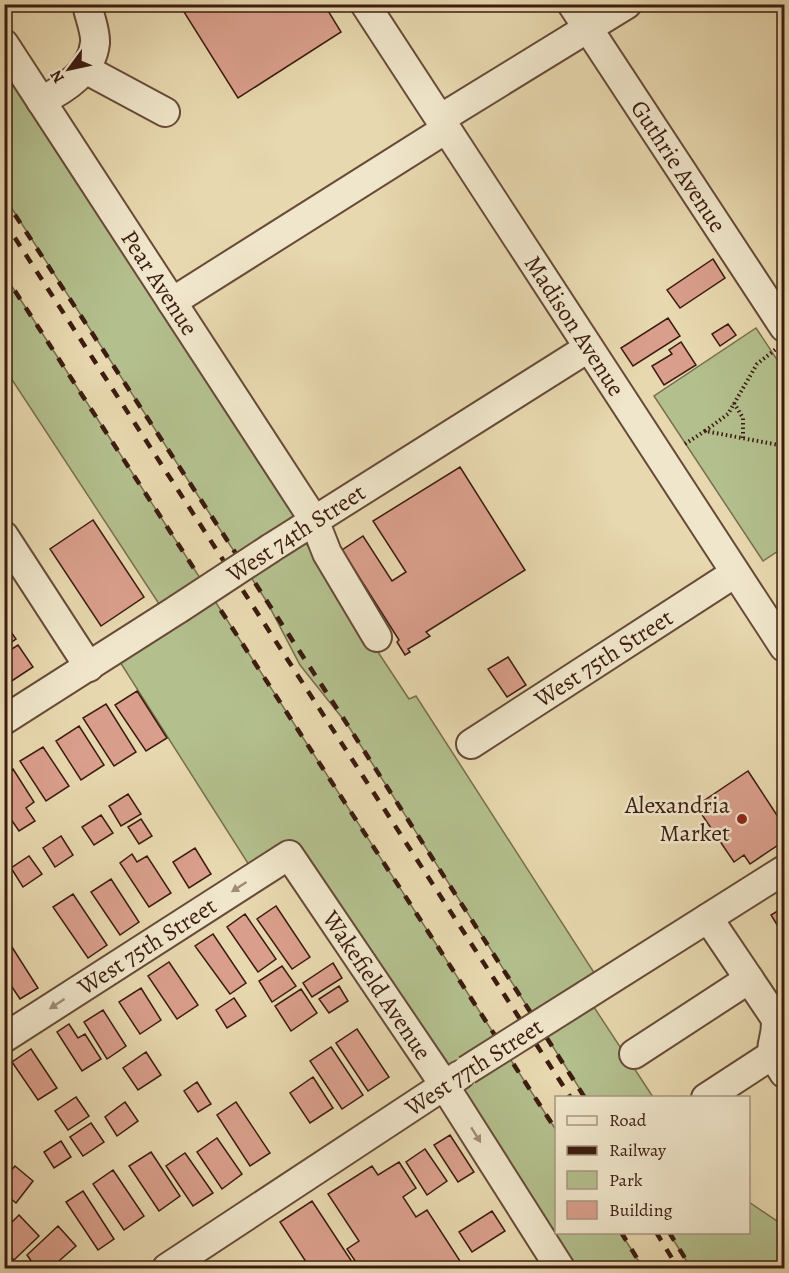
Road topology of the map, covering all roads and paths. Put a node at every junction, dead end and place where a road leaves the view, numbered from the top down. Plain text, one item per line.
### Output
1 (87, 4) edge
2 (366, 4) edge
3 (572, 4) edge
4 (627, 4) edge
5 (588, 29) junction
6 (4, 44) edge
7 (85, 69) junction
8 (41, 101) junction
9 (165, 112) dead end
10 (443, 124) junction
11 (172, 302) junction
12 (781, 338) edge
13 (588, 348) junction
14 (734, 403) junction
15 (705, 431) junction
16 (743, 438) junction
17 (685, 444) dead end
18 (784, 446) edge
19 (314, 520) junction
20 (4, 536) edge
21 (735, 573) junction
22 (377, 638) dead end
23 (784, 647) edge
24 (89, 667) junction
25 (4, 720) edge
26 (471, 744) dead end
27 (289, 855) joint
28 (784, 870) edge
29 (708, 918) junction
30 (749, 979) junction
31 (4, 1038) edge
32 (634, 1054) dead end
33 (778, 1064) edge
34 (456, 1078) junction
35 (710, 1096) edge
36 (167, 1269) edge
37 (560, 1269) edge

1 - 7 street
2 - 10 street, Madison Avenue
3 - 5 street, Guthrie Avenue
4 - 5 street
5 - 10 street
5 - 12 street, Guthrie Avenue
6 - 8 street, Pear Avenue
7 - 8 street
7 - 9 street
8 - 11 street, Pear Avenue
10 - 11 street
10 - 13 street, Madison Avenue
11 - 19 street, Pear Avenue
12 - 14 path
13 - 19 street, West 74th Street
13 - 21 street, Madison Avenue
14 - 15 path
14 - 16 path
15 - 16 path
15 - 17 path
16 - 18 path
19 - 22 street, Pear Avenue
19 - 24 street, West 74th Street, bridge
20 - 24 street
21 - 23 street, Madison Avenue
21 - 26 street, West 75th Street
24 - 25 street, West 74th Street
27 -> 31 street, West 75th Street
27 - 34 street, Wakefield Avenue
28 - 29 street, West 77th Street
29 - 30 street
29 - 34 street, West 77th Street, bridge
30 - 32 street
30 - 33 street
33 - 35 street
34 - 36 street, West 77th Street
34 -> 37 street, Wakefield Avenue

